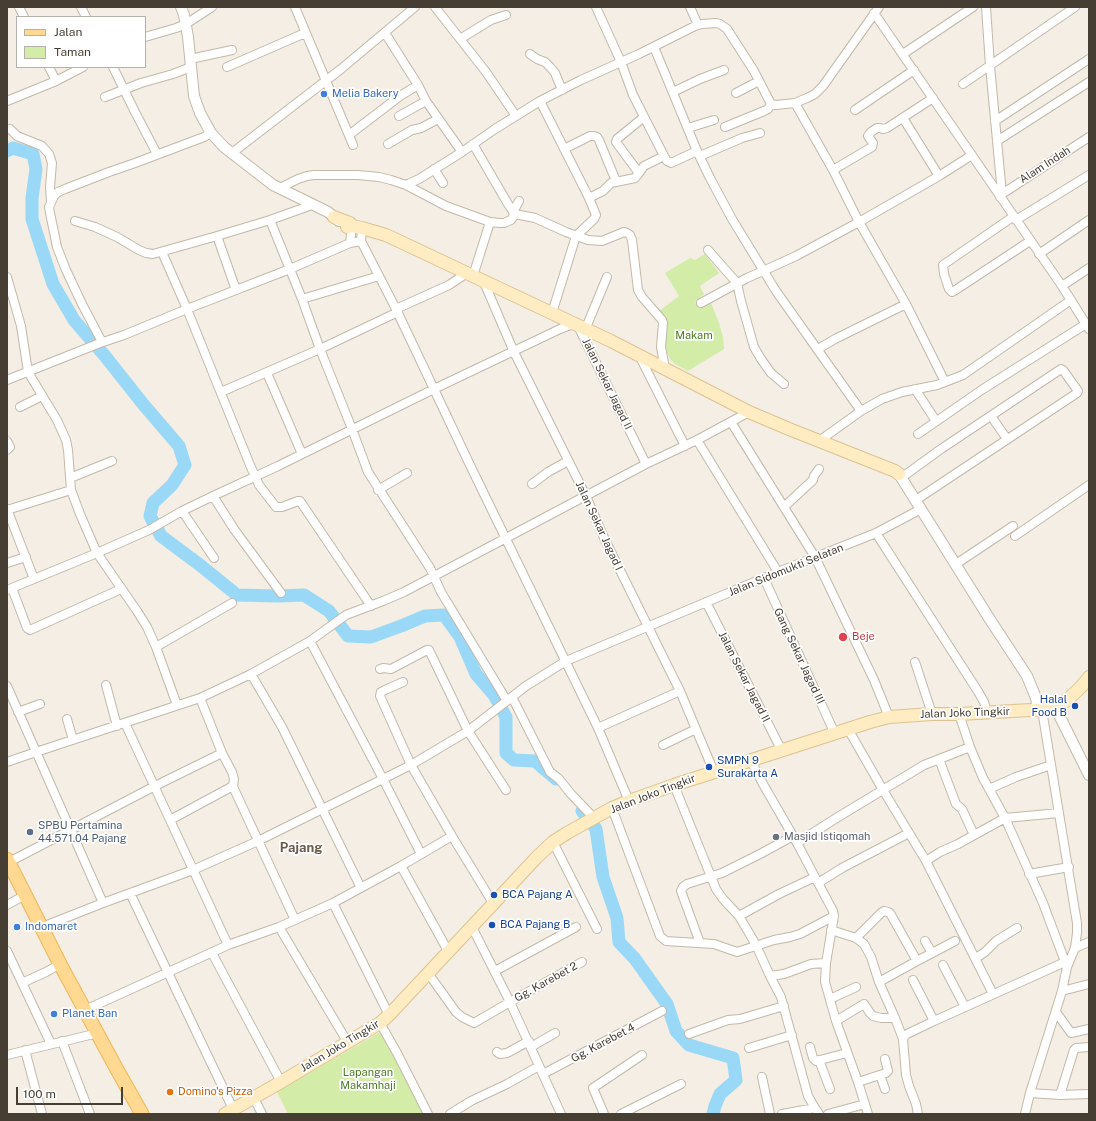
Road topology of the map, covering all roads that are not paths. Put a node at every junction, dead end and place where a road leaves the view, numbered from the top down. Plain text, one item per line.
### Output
1 (19, 7) edge
2 (81, 7) edge
3 (181, 7) edge
4 (212, 7) edge
5 (294, 7) edge
6 (415, 7) edge
7 (435, 7) edge
8 (596, 7) edge
9 (690, 7) edge
10 (973, 7) edge
11 (986, 7) edge
12 (1075, 7) edge
13 (877, 10) edge
14 (506, 15) dead end
15 (24, 16) edge
16 (86, 16) edge
17 (186, 24) junction
18 (698, 25) junction
19 (305, 33) junction
20 (385, 33) junction
21 (146, 37) edge
22 (460, 39) junction
23 (654, 47) junction
24 (232, 50) dead end
25 (530, 54) dead end
26 (903, 54) junction
27 (1089, 59) edge
28 (621, 62) junction
29 (191, 63) junction
30 (990, 66) junction
31 (227, 67) dead end
32 (50, 68) edge
33 (81, 68) edge
34 (114, 68) edge
35 (724, 70) dead end
36 (914, 70) junction
37 (56, 81) junction
38 (327, 81) junction
39 (759, 81) junction
40 (1089, 82) edge
41 (963, 84) dead end
42 (418, 85) junction
43 (124, 89) junction
44 (562, 90) junction
45 (673, 92) junction
46 (736, 93) dead end
47 (105, 97) dead end
48 (933, 98) junction
49 (7, 101) edge
50 (426, 101) junction
51 (540, 101) junction
52 (796, 103) junction
53 (771, 104) junction
54 (855, 110) dead end
55 (400, 116) dead end
56 (516, 116) junction
57 (644, 117) junction
58 (903, 118) junction
59 (438, 119) junction
60 (714, 120) dead end
61 (995, 121) junction
62 (725, 127) dead end
63 (688, 128) junction
64 (10, 129) dead end
65 (211, 133) junction
66 (760, 133) dead end
67 (349, 135) junction
68 (1089, 137) edge
69 (997, 141) junction
70 (388, 144) dead end
71 (473, 144) junction
72 (353, 145) dead end
73 (564, 149) junction
74 (462, 152) junction
75 (232, 153) junction
76 (158, 154) junction
77 (699, 154) junction
78 (972, 155) junction
79 (664, 156) junction
80 (434, 169) junction
81 (833, 170) junction
82 (639, 173) junction
83 (1089, 175) edge
84 (939, 176) junction
85 (616, 181) junction
86 (443, 183) dead end
87 (406, 185) junction
88 (280, 188) junction
89 (1001, 196) junction
90 (589, 198) junction
91 (519, 201) dead end
92 (51, 203) junction
93 (312, 205) junction
94 (514, 213) junction
95 (334, 217) joint
96 (1015, 218) junction
97 (270, 220) junction
98 (1089, 220) edge
99 (75, 221) dead end
100 (490, 222) junction
101 (860, 222) junction
102 (354, 227) junction
103 (217, 236) junction
104 (576, 236) junction
105 (361, 240) junction
106 (1030, 241) junction
107 (350, 243) junction
108 (708, 250) dead end
109 (162, 252) junction
110 (1039, 254) junction
111 (1089, 268) edge
112 (290, 269) junction
113 (763, 272) junction
114 (379, 276) junction
115 (474, 276) junction
116 (7, 277) edge
117 (607, 277) dead end
118 (737, 283) junction
119 (1062, 286) junction
120 (236, 290) junction
121 (302, 299) junction
122 (1071, 300) junction
123 (701, 303) dead end
124 (906, 304) junction
125 (187, 309) junction
126 (397, 310) junction
127 (1087, 322) edge
128 (568, 324) junction
129 (101, 342) junction
130 (320, 349) junction
131 (818, 349) junction
132 (514, 352) junction
133 (640, 356) junction
134 (666, 369) junction
135 (28, 372) junction
136 (267, 373) junction
137 (7, 380) edge
138 (945, 382) junction
139 (784, 384) dead end
140 (434, 389) junction
141 (914, 389) junction
142 (221, 392) junction
143 (42, 396) junction
144 (735, 405) junction
145 (20, 407) dead end
146 (861, 411) junction
147 (749, 412) junction
148 (991, 416) junction
149 (733, 421) junction
150 (936, 421) junction
151 (352, 429) junction
152 (918, 434) dead end
153 (1006, 439) junction
154 (697, 440) junction
155 (7, 441) edge
156 (819, 441) junction
157 (685, 446) junction
158 (7, 450) edge
159 (302, 454) junction
160 (568, 460) junction
161 (112, 461) dead end
162 (646, 464) junction
163 (819, 469) dead end
164 (407, 473) dead end
165 (900, 476) junction
166 (255, 477) junction
167 (70, 478) junction
168 (532, 484) dead end
169 (1089, 485) edge
170 (71, 490) junction
171 (378, 490) junction
172 (213, 496) junction
173 (586, 496) junction
174 (918, 502) junction
175 (784, 507) junction
176 (7, 510) edge
177 (182, 511) junction
178 (1013, 526) dead end
179 (876, 533) junction
180 (1014, 536) dead end
181 (506, 539) junction
182 (97, 554) junction
183 (26, 557) junction
184 (814, 557) junction
185 (214, 558) dead end
186 (7, 563) edge
187 (956, 564) junction
188 (778, 572) junction
189 (433, 577) junction
190 (764, 578) junction
191 (34, 579) junction
192 (9, 589) edge
193 (121, 589) junction
194 (281, 593) dead end
195 (706, 602) junction
196 (232, 603) dead end
197 (371, 606) junction
198 (648, 627) junction
199 (310, 641) junction
200 (156, 647) junction
201 (566, 661) junction
202 (915, 662) dead end
203 (380, 669) dead end
204 (251, 674) junction
205 (1089, 677) edge
206 (403, 682) dead end
207 (106, 685) dead end
208 (7, 686) edge
209 (680, 691) junction
210 (200, 698) junction
211 (507, 701) junction
212 (40, 704) dead end
213 (177, 705) junction
214 (1055, 707) junction
215 (1040, 710) junction
216 (18, 712) junction
217 (987, 712) junction
218 (932, 714) junction
219 (959, 714) junction
220 (889, 717) junction
221 (67, 719) dead end
222 (126, 723) junction
223 (117, 726) junction
224 (598, 728) junction
225 (696, 729) junction
226 (848, 730) junction
227 (468, 731) junction
228 (835, 734) junction
229 (73, 740) junction
230 (663, 745) dead end
231 (970, 747) junction
232 (782, 751) junction
233 (36, 752) junction
234 (222, 753) junction
235 (939, 759) junction
236 (751, 761) junction
237 (7, 762) edge
238 (411, 765) junction
239 (1052, 765) junction
240 (714, 772) junction
241 (1089, 775) edge
242 (383, 779) junction
243 (674, 785) junction
244 (155, 786) junction
245 (233, 786) junction
246 (989, 789) junction
247 (506, 790) dead end
248 (883, 790) junction
249 (629, 801) junction
250 (612, 808) junction
251 (322, 809) junction
252 (1059, 813) junction
253 (1005, 818) junction
254 (593, 819) junction
255 (170, 820) junction
256 (70, 830) junction
257 (909, 833) junction
258 (452, 836) junction
259 (974, 836) junction
260 (795, 839) junction
261 (258, 841) junction
262 (553, 842) junction
263 (421, 854) junction
264 (8, 861) edge
265 (926, 861) junction
266 (401, 866) junction
267 (1068, 867) junction
268 (193, 870) junction
269 (1029, 874) junction
270 (711, 877) junction
271 (817, 880) junction
272 (361, 888) junction
273 (130, 893) junction
274 (25, 895) junction
275 (103, 903) junction
276 (333, 903) junction
277 (493, 903) junction
278 (7, 905) edge
279 (739, 916) junction
280 (834, 916) junction
281 (295, 920) junction
282 (42, 927) junction
283 (279, 927) junction
284 (472, 927) junction
285 (576, 927) dead end
286 (1017, 928) dead end
287 (597, 929) dead end
288 (831, 930) junction
289 (856, 938) junction
290 (925, 941) dead end
291 (955, 941) dead end
292 (1089, 942) edge
293 (700, 943) junction
294 (228, 945) junction
295 (756, 945) junction
296 (1075, 948) junction
297 (7, 951) edge
298 (448, 951) junction
299 (212, 952) junction
300 (932, 953) junction
301 (976, 958) junction
302 (917, 961) junction
303 (582, 962) dead end
304 (826, 962) junction
305 (60, 964) junction
306 (1066, 964) junction
307 (943, 965) dead end
308 (495, 971) junction
309 (167, 973) junction
310 (428, 973) junction
311 (770, 976) junction
312 (913, 980) dead end
313 (879, 982) junction
314 (22, 983) junction
315 (1089, 984) edge
316 (856, 988) dead end
317 (1062, 991) junction
318 (993, 994) junction
319 (830, 999) junction
320 (510, 1002) junction
321 (784, 1006) junction
322 (965, 1007) junction
323 (85, 1010) junction
324 (662, 1011) dead end
325 (1056, 1012) junction
326 (895, 1018) junction
327 (385, 1019) junction
328 (836, 1021) junction
329 (934, 1021) junction
330 (1089, 1029) edge
331 (555, 1032) dead end
332 (98, 1033) junction
333 (689, 1034) dead end
334 (792, 1035) junction
335 (902, 1039) junction
336 (62, 1041) junction
337 (348, 1043) junction
338 (51, 1044) junction
339 (530, 1044) junction
340 (810, 1047) dead end
341 (1089, 1047) edge
342 (749, 1048) dead end
343 (25, 1050) junction
344 (497, 1052) dead end
345 (847, 1053) junction
346 (7, 1054) edge
347 (642, 1055) dead end
348 (886, 1059) dead end
349 (819, 1060) junction
350 (539, 1066) junction
351 (543, 1074) junction
352 (880, 1075) junction
353 (762, 1077) dead end
354 (281, 1082) junction
355 (858, 1082) junction
356 (681, 1084) dead end
357 (830, 1089) dead end
358 (885, 1089) dead end
359 (1030, 1092) junction
360 (1089, 1094) edge
361 (1060, 1095) junction
362 (254, 1098) junction
363 (865, 1104) junction
364 (817, 1111) edge
365 (229, 1112) edge
366 (42, 1114) edge
367 (90, 1114) edge
368 (142, 1114) edge
369 (262, 1114) edge
370 (428, 1114) edge
371 (450, 1114) edge
372 (561, 1114) edge
373 (604, 1114) edge
374 (621, 1114) edge
375 (770, 1114) edge
376 (782, 1114) edge
377 (828, 1114) edge
378 (868, 1114) edge
379 (918, 1114) edge
380 (1025, 1114) edge

1 - 15 street
2 - 16 street
3 - 17 street
4 - 17 street
5 - 19 street
6 - 20 street
7 - 22 street
8 - 28 street
9 - 18 street
10 - 26 street
11 - 30 street
12 - 30 street
13 - 26 street
13 - 52 street
14 - 22 street
17 - 21 street
17 - 29 street
18 - 23 street
18 - 39 street
19 - 31 street
19 - 38 street
20 - 38 street
20 - 42 street
22 - 56 street
23 - 28 street
23 - 45 street
24 - 29 street
25 - 44 street
26 - 36 street
27 - 61 street
28 - 44 street
28 - 57 street
29 - 43 street
29 - 65 street
30 - 41 street
30 - 61 street
32 - 37 street
33 - 37 street
34 - 43 street
35 - 45 street
36 - 48 street
36 - 54 street
37 - 49 street
38 - 67 street
38 - 75 street
39 - 46 street
39 - 53 street
40 - 69 street
42 - 50 street
42 - 67 street
43 - 47 street
43 - 76 street
44 - 51 street
45 - 63 street
48 - 58 street
48 - 78 street
50 - 55 street
50 - 59 street
51 - 56 street
51 - 73 street
52 - 53 street
52 - 81 street
53 - 62 street
56 - 71 street
57 - 79 street
57 - 82 street
58 - 81 street
58 - 84 street
59 - 70 street
59 - 74 street
60 - 63 street
61 - 69 street
63 - 77 street
64 - 92 street
65 - 75 street
65 - 76 street
66 - 77 street
67 - 72 street
68 - 89 street, Alam Indah
69 - 89 street
71 - 74 street
71 - 94 street
73 - 85 street
73 - 90 street
74 - 80 street
75 - 88 street
76 - 92 street
77 - 79 street
77 - 113 street
78 - 84 street
78 - 89 street
79 - 82 street
80 - 86 street
80 - 87 street
81 - 101 street
82 - 85 street
83 - 96 street
84 - 101 street
85 - 90 street
87 - 88 street
87 - 100 street
88 - 93 street
89 - 96 street
90 - 104 street
91 - 94 street
92 - 129 street
93 - 95 street
93 - 97 street
94 - 100 street
94 - 104 street
95 - 102 main road
96 - 106 street
96 - 106 street
97 - 103 street
97 - 112 street
98 - 110 street
99 - 109 street
100 - 115 street
101 - 113 street
101 - 124 street
102 - 105 street
102 - 107 street
102 - 115 main road
103 - 109 street
103 - 120 street
104 - 128 street
104 - 134 street
105 - 107 street
105 - 114 street
106 - 110 street
107 - 112 street
108 - 118 street
109 - 125 street
110 - 119 street
111 - 119 street
112 - 120 street
112 - 121 street
113 - 118 street
113 - 131 street
114 - 121 street
114 - 126 street
115 - 126 street
115 - 128 main road
115 - 132 street, Jalan Sekar Jagad I
116 - 135 street
117 - 128 street
118 - 123 street
118 - 139 street
119 - 122 street
120 - 125 street
121 - 130 street
122 - 127 street
122 - 138 street
124 - 131 street
124 - 138 street
125 - 129 street
125 - 142 street
126 - 130 street
126 - 140 street
127 - 150 street
128 - 132 street
128 - 133 main road
128 - 162 street, Jalan Sekar Jagad II
129 - 135 street
130 - 136 street
130 - 151 street
131 - 146 street
132 - 140 street
132 - 160 street, Jalan Sekar Jagad I
133 - 134 main road
133 - 157 street
134 - 144 main road
135 - 137 street
135 - 143 street
136 - 142 street
136 - 159 street
138 - 141 street
140 - 151 street
140 - 181 street
141 - 146 street
141 - 150 street
142 - 166 street
143 - 145 street
143 - 167 street
144 - 147 main road
144 - 149 street
146 - 156 street
147 - 149 street
147 - 156 main road
148 - 153 street
148 - 153 street, Jalan Sidomukti Selatan
148 - 165 street
149 - 154 street
149 - 175 street
150 - 152 street
151 - 159 street
151 - 171 street
153 - 174 street, Jalan Sidomukti Selatan
154 - 157 street
154 - 188 street
155 - 158 street
156 - 165 main road
157 - 162 street
159 - 166 street
160 - 168 street
160 - 173 street, Jalan Sekar Jagad I
161 - 167 street
162 - 173 street
163 - 175 street
164 - 171 street
165 - 174 street
166 - 172 street
166 - 197 street
167 - 170 street
169 - 180 street
170 - 176 street
170 - 182 street
171 - 189 street
172 - 177 street
172 - 194 street
173 - 181 street
173 - 198 street, Jalan Sekar Jagad I
174 - 179 street, Jalan Sidomukti Selatan
174 - 187 street
175 - 184 street
176 - 183 street
177 - 182 street
177 - 185 street
178 - 187 street
179 - 184 street, Jalan Sidomukti Selatan
179 - 217 street
181 - 189 street
181 - 201 street
182 - 191 street
182 - 193 street
183 - 186 street
183 - 191 street
184 - 188 street, Jalan Sidomukti Selatan
184 - 220 street
187 - 215 street
188 - 190 street, Jalan Sidomukti Selatan
189 - 197 street
189 - 211 street
190 - 195 street, Jalan Sidomukti Selatan
190 - 228 street, Gang Sekar Jagad III
191 - 192 street
192 - 193 street
193 - 200 street
195 - 198 street, Jalan Sidomukti Selatan
195 - 232 street, Jalan Sekar Jagad II
196 - 200 street
197 - 199 street
198 - 201 street, Jalan Sidomukti Selatan
198 - 209 street, Jalan Sekar Jagad I
199 - 204 street
199 - 242 street
200 - 213 street
201 - 211 street, Jalan Sidomukti Selatan
201 - 224 street
202 - 218 street
203 - 227 street
204 - 210 street
204 - 251 street
205 - 214 main road
206 - 238 street
207 - 223 street
208 - 216 street
209 - 224 street
209 - 225 street, Jalan Sekar Jagad I
210 - 213 street
210 - 234 street
211 - 227 street, Jalan Sidomukti Selatan
211 - 254 street
212 - 216 street
213 - 222 street
214 - 215 main road, Jalan Joko Tingkir
214 - 241 street
215 - 217 main road, Jalan Joko Tingkir
215 - 239 street
216 - 233 street
217 - 219 main road, Jalan Joko Tingkir
218 - 219 main road, Jalan Joko Tingkir
218 - 220 main road, Jalan Joko Tingkir
219 - 231 street
220 - 226 main road, Jalan Joko Tingkir
221 - 229 street
222 - 223 street
222 - 244 street
223 - 229 street
224 - 249 street
225 - 230 street
225 - 240 street, Jalan Sekar Jagad I
226 - 228 main road, Jalan Joko Tingkir
226 - 248 street
227 - 238 street, Jalan Sidomukti Selatan
227 - 247 street
228 - 232 main road, Jalan Joko Tingkir
229 - 233 street
231 - 235 street
231 - 246 street
232 - 236 main road, Jalan Joko Tingkir
233 - 237 street
233 - 256 street
234 - 244 street
234 - 245 street
235 - 248 street
235 - 259 street
236 - 240 main road, Jalan Joko Tingkir
236 - 260 street
238 - 242 street, Jalan Sidomukti Selatan
238 - 258 street
239 - 246 street
239 - 252 street
240 - 243 main road, Jalan Joko Tingkir
242 - 251 street, Jalan Sidomukti Selatan
242 - 263 street
243 - 249 main road, Jalan Joko Tingkir
243 - 270 street
244 - 255 street
244 - 256 street
245 - 255 street
245 - 261 street
246 - 253 street
248 - 257 street
248 - 260 street
249 - 250 main road, Jalan Joko Tingkir
250 - 254 main road, Jalan Joko Tingkir
250 - 293 street
251 - 261 street, Jalan Sidomukti Selatan
251 - 272 street
252 - 253 street
252 - 267 street
253 - 259 street
253 - 269 street
254 - 262 main road, Jalan Joko Tingkir
255 - 268 street
256 - 264 street
256 - 275 street
257 - 265 street
257 - 271 street
258 - 263 street
258 - 277 street
259 - 265 street
260 - 270 street
260 - 271 street
261 - 268 street, Jalan Sidomukti Selatan
261 - 281 street
262 - 277 main road, Jalan Joko Tingkir
262 - 287 street
263 - 266 street
264 - 274 main road
265 - 301 street
266 - 272 street
266 - 298 street
267 - 269 street
267 - 296 street
268 - 273 street, Jalan Sidomukti Selatan
268 - 294 street
269 - 306 street
270 - 279 street
270 - 293 street
271 - 279 street
271 - 280 street
272 - 276 street
273 - 275 street, Jalan Sidomukti Selatan
273 - 309 street
274 - 278 street
274 - 282 main road
275 - 282 street, Jalan Sidomukti Selatan
276 - 281 street
276 - 327 street
277 - 284 main road, Jalan Joko Tingkir
279 - 295 street
280 - 288 street
280 - 295 street
281 - 283 street
282 - 305 main road
283 - 294 street
283 - 337 street
284 - 298 main road, Jalan Joko Tingkir
284 - 308 street
285 - 308 street
286 - 301 street
288 - 289 street
288 - 304 street
289 - 302 street
289 - 313 street
290 - 300 street
291 - 300 street
292 - 296 street
293 - 295 street
294 - 299 street
295 - 311 street
296 - 306 street
297 - 314 street
298 - 310 main road, Jalan Joko Tingkir
299 - 309 street
299 - 354 street
300 - 302 street
301 - 318 street
302 - 313 street
303 - 320 street, Gg. Karebet 2
304 - 311 street
304 - 319 street
305 - 314 street
305 - 323 main road
306 - 317 street
306 - 318 street
307 - 322 street
308 - 320 street
309 - 323 street
309 - 365 street
310 - 320 street, Gg. Karebet 2
310 - 327 main road, Jalan Joko Tingkir
311 - 321 street
312 - 329 street
313 - 326 street
314 - 338 street
315 - 317 street
316 - 319 street
317 - 325 street
318 - 322 street
319 - 328 street
320 - 339 street
321 - 333 street
321 - 334 street
322 - 329 street
323 - 332 main road
324 - 351 street, Gg. Karebet 4
325 - 330 street
325 - 359 street
326 - 328 street
326 - 335 street
327 - 337 main road, Jalan Joko Tingkir
327 - 370 street
328 - 345 street
329 - 335 street
331 - 339 street
332 - 336 street
332 - 368 main road
334 - 342 street
334 - 364 street
335 - 379 street
336 - 338 street
336 - 367 street
337 - 354 main road, Jalan Joko Tingkir
338 - 343 street
339 - 344 street
339 - 350 street
340 - 349 street
341 - 361 street
343 - 346 street
343 - 366 street
345 - 349 street
345 - 355 street
347 - 373 street
348 - 352 street
349 - 357 street
350 - 351 street
350 - 371 street
351 - 372 street
352 - 355 street
352 - 358 street
353 - 375 street
354 - 362 main road, Jalan Joko Tingkir
355 - 363 street
356 - 374 street
359 - 361 street
359 - 380 street
360 - 361 street
362 - 365 main road, Jalan Joko Tingkir
362 - 369 street
363 - 377 street
363 - 378 street
364 - 376 street

